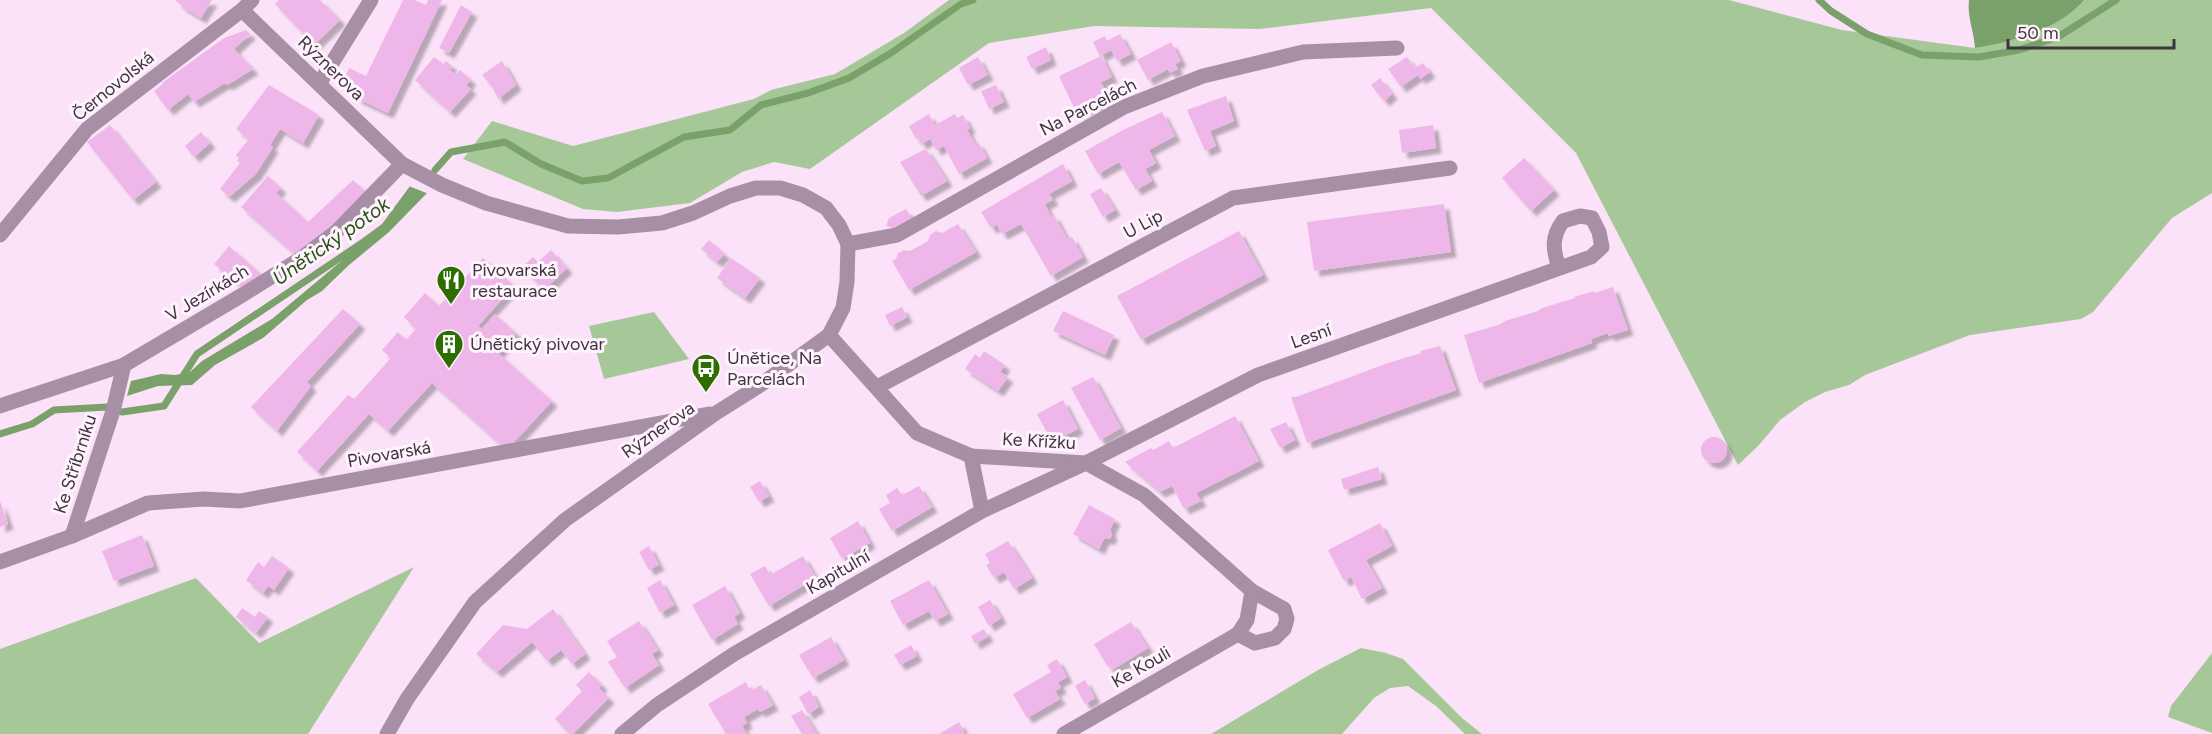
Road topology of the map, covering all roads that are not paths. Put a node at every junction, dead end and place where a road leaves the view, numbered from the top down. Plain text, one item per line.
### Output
1 (371, 0) edge
2 (247, 5) edge
3 (1397, 48) dead end
4 (319, 84) junction
5 (402, 164) junction
6 (1450, 168) dead end
7 (0, 235) edge
8 (848, 244) junction
9 (1559, 268) dead end
10 (828, 335) junction
11 (122, 369) junction
12 (876, 387) junction
13 (0, 406) edge
14 (716, 413) junction
15 (971, 456) junction
16 (1086, 463) junction
17 (982, 511) junction
18 (72, 536) junction
19 (0, 562) edge
20 (1252, 591) junction
21 (1238, 634) junction
22 (387, 734) edge
23 (622, 734) edge
24 (1064, 734) edge

1 - 4 street
2 - 4 street, Rýznerova
2 - 7 street, Černovolská
3 - 8 street, Na Parcelách
4 - 5 street, Rýznerova
5 - 8 street, Rýznerova
5 - 11 street, V Jezírkách
6 - 12 street, U Lip
8 - 10 street, Rýznerova
9 - 16 street, Lesní
10 - 12 street, Ke Křížku
10 - 14 street, Rýznerova
11 - 13 street, V Jezírkách
11 - 18 street, Ke Stříbrníku
12 - 15 street, Ke Křížku
14 - 18 street, Pivovarská
14 - 22 street, Rýznerova
15 - 16 street, Ke Křížku
15 - 17 street
16 - 17 street, Kapitulní
16 - 20 street, Ke Křížku
17 - 23 street, Kapitulní
18 - 19 street, Ke Stříbrníku
20 - 21 street
20 - 21 street
21 - 24 street, Ke Kouli

